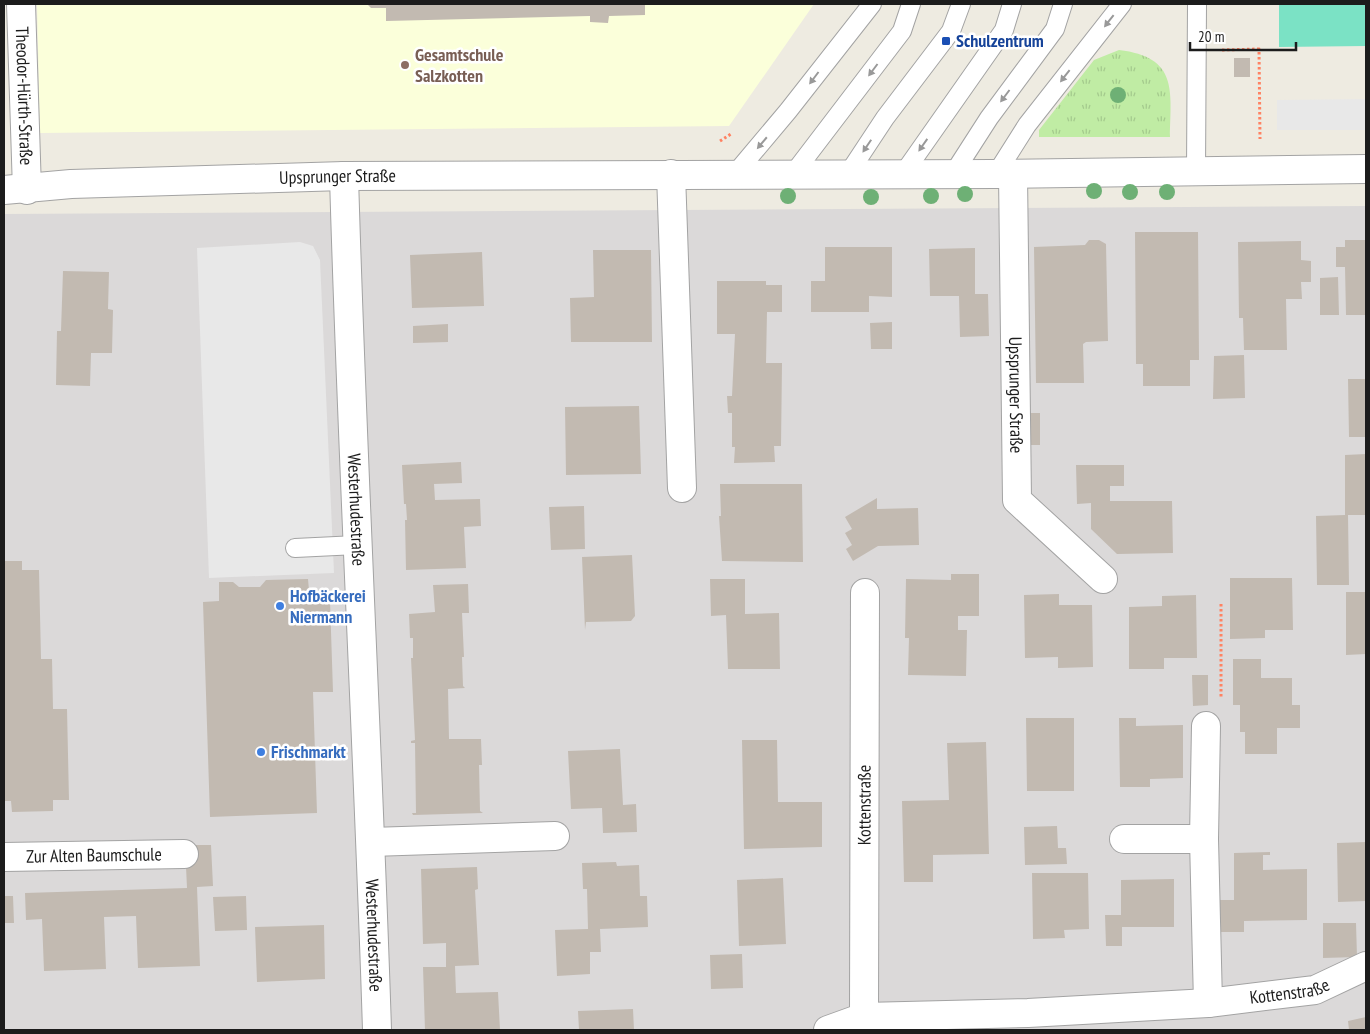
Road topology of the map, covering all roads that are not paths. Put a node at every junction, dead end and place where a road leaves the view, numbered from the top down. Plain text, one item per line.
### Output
1 (21, 4) edge
2 (872, 4) edge
3 (911, 4) edge
4 (961, 4) edge
5 (1012, 4) edge
6 (1063, 4) edge
7 (1122, 4) edge
8 (1197, 4) edge
9 (1366, 169) edge
10 (1196, 170) junction
11 (671, 174) junction
12 (735, 174) junction
13 (793, 174) junction
14 (848, 174) junction
15 (903, 174) junction
16 (952, 174) junction
17 (1004, 174) junction
18 (344, 176) junction
19 (15, 190) edge
20 (682, 488) dead end
21 (357, 546) junction
22 (295, 548) dead end
23 (1103, 579) dead end
24 (864, 593) dead end
25 (1206, 726) road end
26 (555, 836) dead end
27 (1124, 839) dead end
28 (1204, 839) junction
29 (371, 842) junction
30 (184, 854) dead end
31 (4, 857) edge
32 (1366, 966) edge
33 (1208, 1003) junction
34 (864, 1017) junction
35 (1028, 1022) edge
36 (377, 1030) edge
37 (828, 1030) edge

1 - 19 street, Theodor-Hürth-Straße
2 -> 12 lane
3 -> 13 lane
4 -> 14 lane
5 -> 15 lane
6 -> 16 lane
7 -> 17 lane
8 - 10 lane
9 - 10 street, Upsprunger Straße
10 - 17 street, Upsprunger Straße
11 - 12 street, Upsprunger Straße
11 - 18 street, Upsprunger Straße
11 - 20 street
12 - 13 street, Upsprunger Straße
13 - 14 street, Upsprunger Straße
14 - 15 street, Upsprunger Straße
15 - 16 street, Upsprunger Straße
16 - 17 street, Upsprunger Straße
17 - 23 street, Upsprunger Straße
18 - 19 street, Upsprunger Straße
18 - 21 street, Westerhudestraße
21 - 22 lane
21 - 29 street, Westerhudestraße
24 - 34 street, Kottenstraße
25 - 28 street
26 - 29 street
27 - 28 street
28 - 33 street
29 - 36 street, Westerhudestraße
30 - 31 street, Zur Alten Baumschule
32 - 33 street, Kottenstraße
33 - 35 street, Kottenstraße
34 - 35 street, Kottenstraße
34 - 37 street, Kottenstraße

